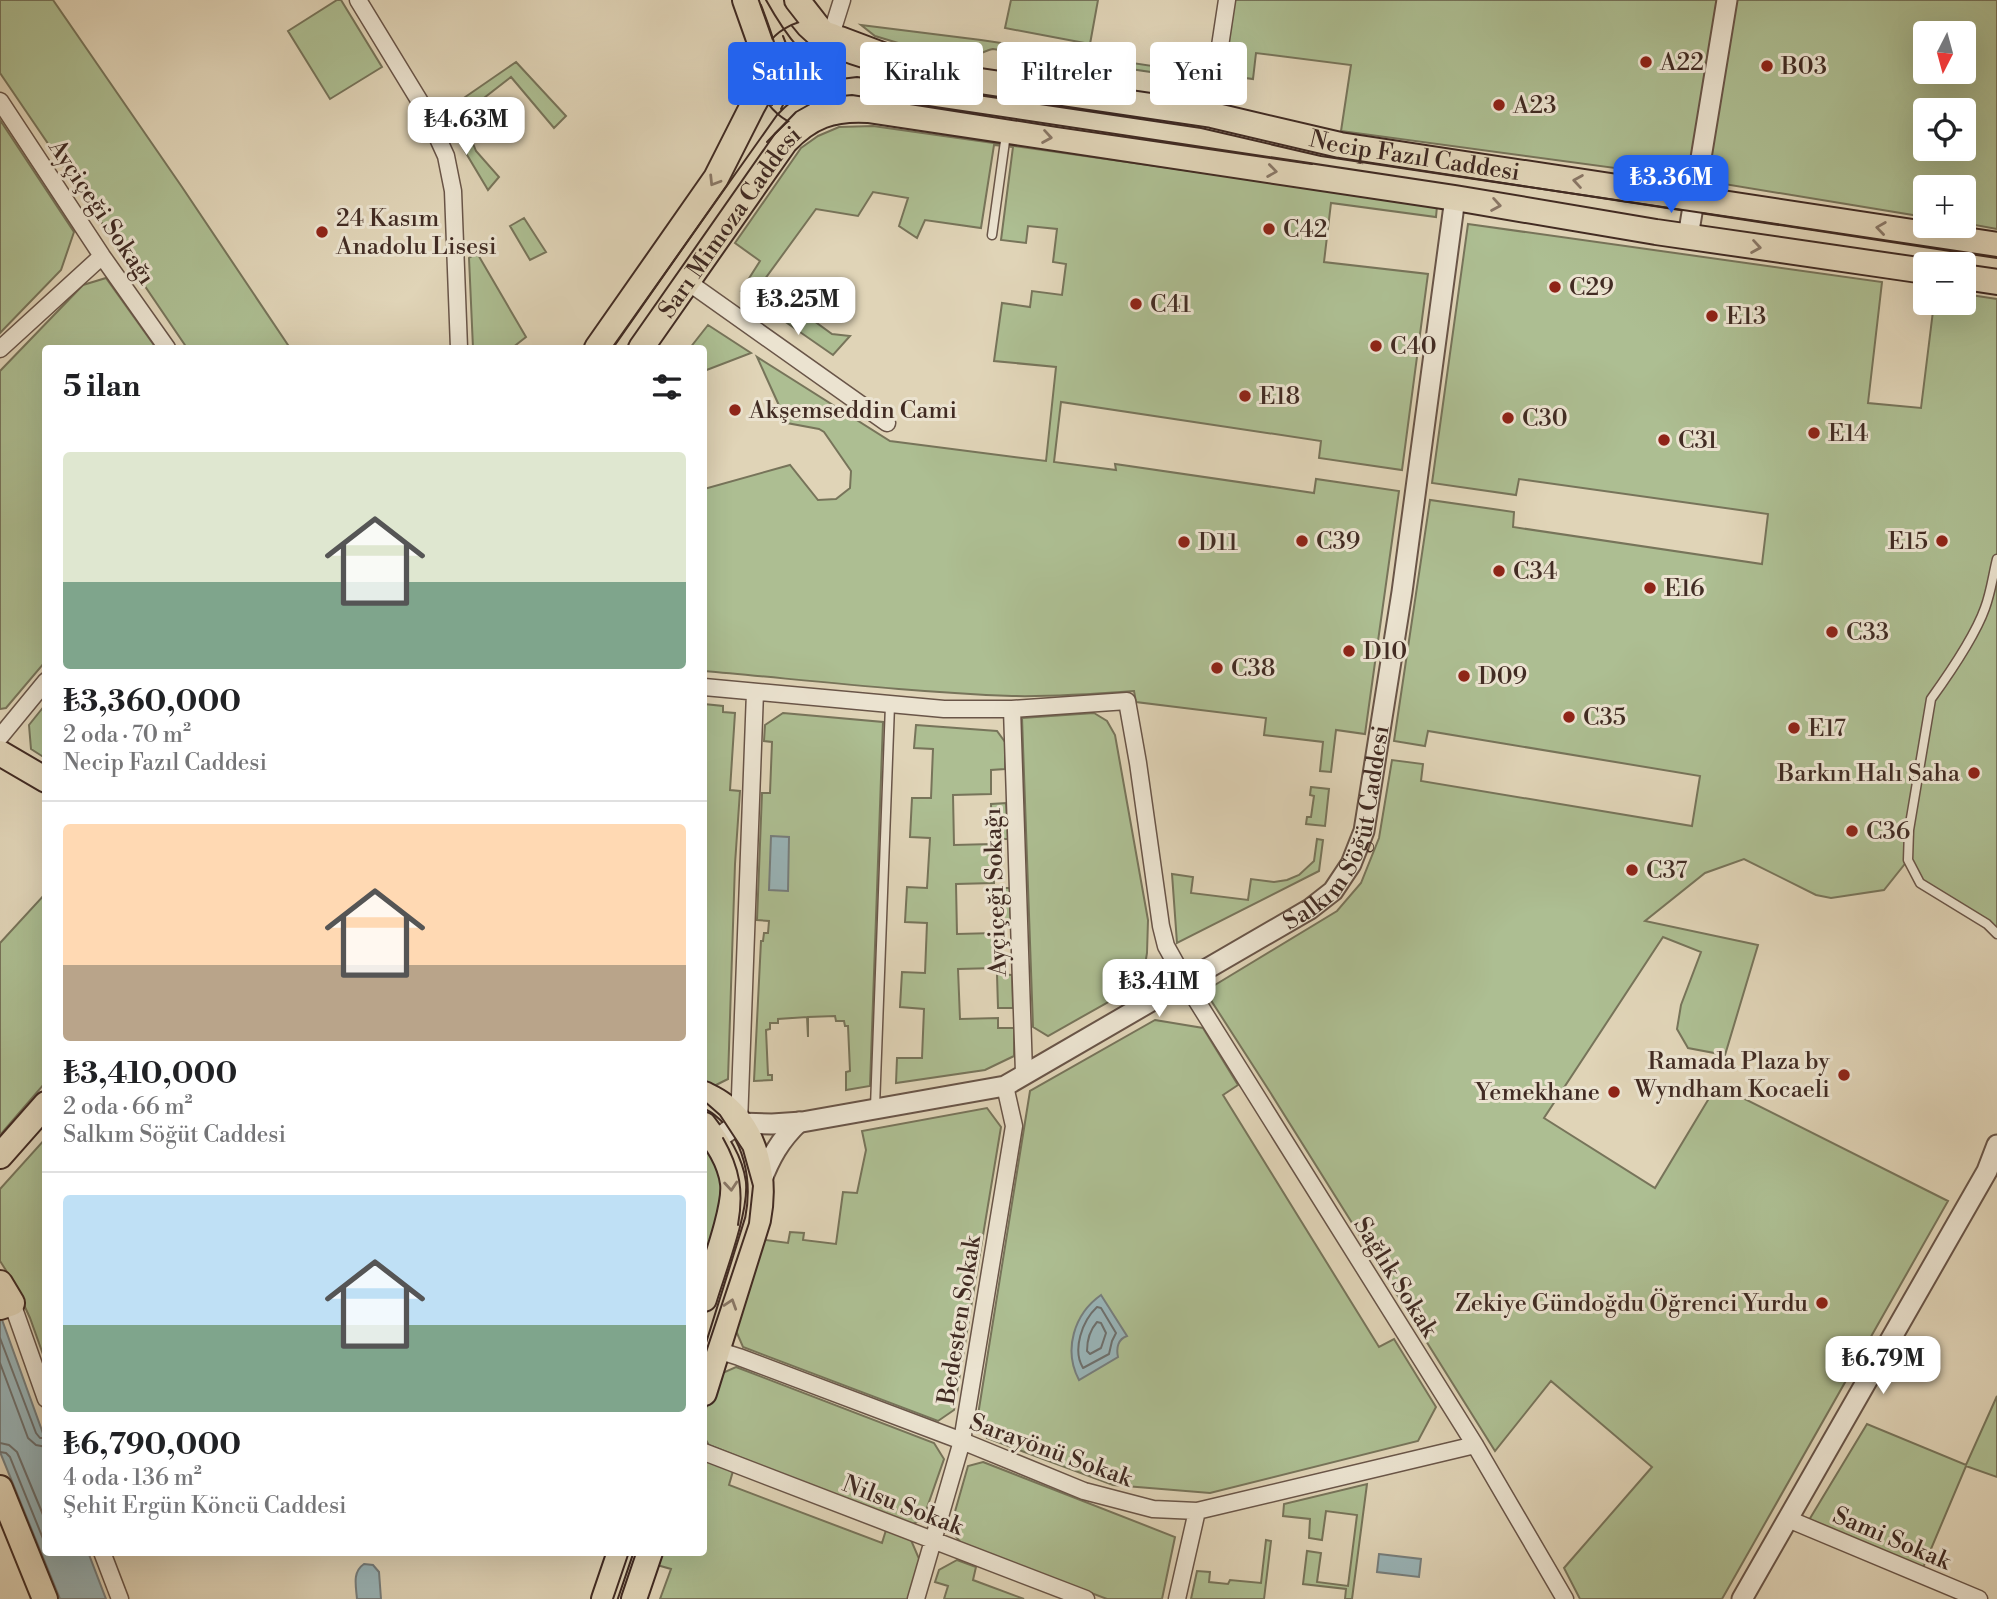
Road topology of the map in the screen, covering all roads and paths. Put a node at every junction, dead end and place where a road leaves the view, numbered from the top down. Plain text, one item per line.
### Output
1 (358, 0) edge
2 (745, 0) edge
3 (797, 0) edge
4 (842, 0) edge
5 (1227, 0) edge
6 (1727, 0) edge
7 (831, 35) junction
8 (760, 42) edge
9 (788, 42) edge
10 (0, 101) edge
11 (753, 105) edge
12 (786, 105) edge
13 (827, 114) junction
14 (1212, 116) junction
15 (1006, 131) junction
16 (1455, 198) junction
17 (1694, 199) junction
18 (992, 235) dead end
19 (1688, 237) junction
20 (1997, 245) edge
21 (102, 256) junction
22 (1913, 269) edge
23 (1976, 279) edge
24 (688, 282) junction
25 (1997, 282) edge
26 (165, 345) edge
27 (458, 345) edge
28 (599, 345) edge
29 (643, 345) edge
30 (0, 349) edge
31 (887, 422) dead end
32 (1997, 559) edge
33 (42, 686) edge
34 (707, 687) edge
35 (755, 692) junction
36 (890, 705) junction
37 (1012, 709) junction
38 (0, 737) edge
39 (0, 753) edge
40 (42, 778) edge
41 (1997, 934) edge
42 (1185, 982) junction
43 (1024, 1073) junction
44 (1005, 1086) junction
45 (707, 1096) edge
46 (42, 1109) edge
47 (875, 1109) junction
48 (799, 1122) junction
49 (739, 1123) junction
50 (710, 1133) edge
51 (1997, 1145) edge
52 (0, 1156) edge
53 (1992, 1173) edge
54 (761, 1182) junction
55 (707, 1290) edge
56 (4, 1298) edge
57 (710, 1351) edge
58 (707, 1372) edge
59 (42, 1389) edge
60 (962, 1441) junction
61 (1475, 1445) junction
62 (707, 1453) edge
63 (0, 1488) edge
64 (1197, 1511) junction
65 (5, 1513) edge
66 (1788, 1519) junction
67 (933, 1541) junction
68 (104, 1556) edge
69 (619, 1556) edge
70 (649, 1556) edge
71 (45, 1599) edge
72 (120, 1599) edge
73 (604, 1599) edge
74 (634, 1599) edge
75 (916, 1599) edge
76 (1086, 1599) edge
77 (1177, 1599) edge
78 (1565, 1599) edge
79 (1742, 1599) edge
80 (1979, 1599) edge

1 - 27 street
2 - 8 main road
3 - 7 main road
4 - 7 street
5 - 14 street
6 - 17 street
7 - 9 main road
7 - 13 main road
7 - 14 main road, Necip Fazıl Caddesi
10 - 21 street, Ayçiçeği Sokağı
11 -> 28 main road, Sarı Mimoza Caddesi
12 - 13 main road
13 - 15 main road, Necip Fazıl Caddesi
13 - 24 main road, Sarı Mimoza Caddesi
17 -> 14 main road, Necip Fazıl Caddesi
15 -> 16 main road, Necip Fazıl Caddesi
15 - 18 lane
16 -> 19 main road, Necip Fazıl Caddesi
16 - 42 street, Salkım Söğüt Caddesi
17 - 19 street
20 -> 17 main road, Necip Fazıl Caddesi
19 -> 22 main road, Necip Fazıl Caddesi
21 - 26 street, Ayçiçeği Sokağı
21 - 30 street
23 - 25 main road
24 - 29 main road, Sarı Mimoza Caddesi
24 - 31 street
32 - 41 lane
33 - 38 street
34 - 35 street
35 - 36 street
35 - 49 street
36 - 37 street
36 - 47 lane
37 - 42 street, Sağlık Sokak
37 - 43 street, Ayçiçeği Sokağı
39 - 40 main road
42 - 43 street, Salkım Söğüt Caddesi
42 - 61 street, Sağlık Sokak
43 - 44 street, Salkım Söğüt Caddesi
44 - 47 street, Salkım Söğüt Caddesi
44 - 60 street, Bedesten Sokak
45 - 49 main road
46 - 52 main road
47 - 48 street, Salkım Söğüt Caddesi
48 - 49 street, Salkım Söğüt Caddesi
48 - 54 street
49 - 50 street
49 - 54 main road
50 -> 55 main road
51 - 53 street
53 - 66 street
57 -> 54 main road
56 - 59 street
57 - 58 main road
57 - 60 street, Sarayönü Sokak
60 - 64 street, Sarayönü Sokak
60 - 67 street, Bedesten Sokak
61 - 64 street, Sarayönü Sokak
61 - 78 street, Sağlık Sokak
62 - 67 street, Nilsu Sokak
63 - 65 main road
64 - 77 street
65 - 71 main road
66 - 79 street
66 - 80 street, Sami Sokak
67 - 75 street, Bedesten Sokak
67 - 76 street, Nilsu Sokak
68 - 72 street
69 - 73 main road
70 - 74 main road

